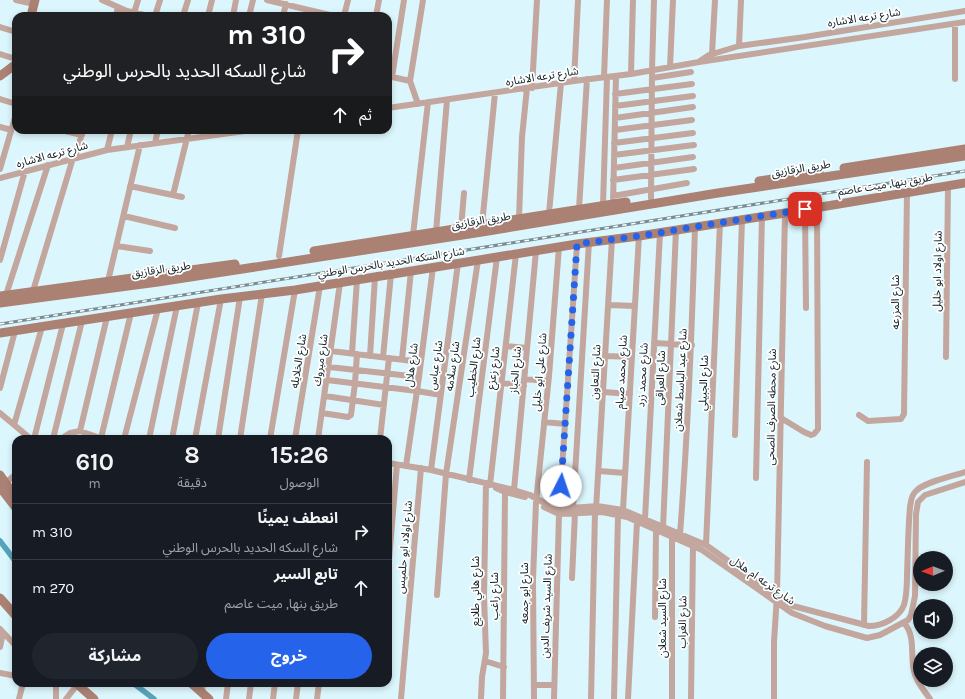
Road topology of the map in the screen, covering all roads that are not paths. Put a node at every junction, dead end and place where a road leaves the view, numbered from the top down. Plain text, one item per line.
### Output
1 (16, 0) edge
2 (102, 0) edge
3 (138, 0) edge
4 (160, 0) edge
5 (188, 0) edge
6 (212, 0) edge
7 (236, 0) edge
8 (253, 0) edge
9 (267, 0) edge
10 (348, 0) edge
11 (379, 0) edge
12 (404, 0) edge
13 (423, 0) edge
14 (537, 0) edge
15 (578, 0) edge
16 (607, 0) edge
17 (634, 0) edge
18 (654, 0) edge
19 (673, 0) edge
20 (715, 0) edge
21 (741, 0) edge
22 (34, 2) edge
23 (109, 2) edge
24 (286, 4) junction
25 (118, 7) junction
26 (965, 11) edge
27 (32, 12) edge
28 (117, 12) edge
29 (132, 12) edge
30 (138, 12) edge
31 (156, 12) edge
32 (184, 12) edge
33 (209, 12) edge
34 (233, 12) edge
35 (250, 12) edge
36 (284, 12) edge
37 (307, 12) edge
38 (345, 12) edge
39 (377, 12) edge
40 (965, 22) edge
41 (955, 24) junction
42 (0, 28) edge
43 (12, 31) edge
44 (739, 46) junction
45 (0, 54) edge
46 (712, 54) junction
47 (699, 62) junction
48 (392, 65) edge
49 (670, 66) junction
50 (10, 67) edge
51 (652, 70) junction
52 (691, 72) dead end
53 (631, 74) junction
54 (392, 76) edge
55 (616, 76) junction
56 (605, 77) junction
57 (652, 78) junction
58 (954, 79) dead end
59 (587, 80) junction
60 (410, 81) junction
61 (574, 81) junction
62 (561, 83) junction
63 (692, 84) dead end
64 (529, 88) junction
65 (652, 89) junction
66 (495, 93) junction
67 (615, 94) junction
68 (693, 96) dead end
69 (0, 99) edge
70 (447, 100) junction
71 (651, 101) junction
72 (428, 102) junction
73 (12, 103) edge
74 (418, 104) junction
75 (615, 106) junction
76 (392, 107) edge
77 (693, 107) dead end
78 (651, 113) junction
79 (615, 118) junction
80 (692, 120) dead end
81 (651, 126) junction
82 (0, 127) edge
83 (12, 127) edge
84 (11, 130) junction
85 (614, 130) junction
86 (693, 133) dead end
87 (83, 134) edge
88 (111, 134) edge
89 (131, 134) edge
90 (157, 134) edge
91 (189, 134) edge
92 (212, 134) edge
93 (297, 134) edge
94 (651, 139) junction
95 (187, 140) junction
96 (155, 143) junction
97 (614, 143) junction
98 (140, 145) junction
99 (694, 145) dead end
100 (127, 147) junction
101 (965, 149) edge
102 (3, 150) edge
103 (107, 150) junction
104 (651, 151) junction
105 (614, 155) junction
106 (965, 156) edge
107 (693, 157) dead end
108 (937, 157) junction
109 (74, 158) junction
110 (651, 164) junction
111 (48, 165) junction
112 (614, 168) junction
113 (0, 169) edge
114 (694, 170) dead end
115 (25, 171) junction
116 (651, 176) junction
117 (0, 179) edge
118 (613, 180) junction
119 (687, 183) dead end
120 (965, 183) edge
121 (130, 186) junction
122 (948, 186) junction
123 (464, 192) dead end
124 (907, 192) junction
125 (651, 194) junction
126 (173, 195) junction
127 (182, 197) dead end
128 (613, 200) junction
129 (817, 207) junction
130 (600, 208) junction
131 (579, 209) junction
132 (805, 209) junction
133 (549, 213) junction
134 (785, 213) junction
135 (124, 216) junction
136 (762, 216) junction
137 (519, 218) junction
138 (742, 219) junction
139 (720, 223) junction
140 (482, 225) junction
141 (695, 227) junction
142 (175, 228) dead end
143 (461, 228) junction
144 (676, 230) junction
145 (436, 232) junction
146 (660, 233) junction
147 (413, 236) junction
148 (639, 236) junction
149 (612, 239) junction
150 (589, 242) junction
151 (577, 244) junction
152 (117, 246) junction
153 (559, 247) junction
154 (536, 251) junction
155 (150, 252) dead end
156 (316, 254) junction
157 (516, 254) junction
158 (279, 256) junction
159 (497, 257) junction
160 (0, 260) edge
161 (478, 260) junction
162 (458, 263) junction
163 (433, 267) junction
164 (412, 271) junction
165 (391, 274) junction
166 (376, 277) junction
167 (357, 280) junction
168 (108, 281) junction
169 (130, 282) junction
170 (340, 283) junction
171 (320, 286) junction
172 (295, 290) junction
173 (33, 291) junction
174 (92, 291) junction
175 (262, 294) junction
176 (3, 296) edge
177 (240, 297) junction
178 (221, 299) junction
179 (0, 303) edge
180 (198, 303) junction
181 (609, 305) junction
182 (177, 306) junction
183 (573, 306) junction
184 (585, 306) junction
185 (635, 306) junction
186 (0, 308) edge
187 (806, 308) dead end
188 (158, 309) junction
189 (131, 313) junction
190 (107, 317) junction
191 (82, 321) junction
192 (63, 324) junction
193 (42, 327) junction
194 (15, 331) junction
195 (0, 333) edge
196 (654, 343) junction
197 (672, 343) junction
198 (692, 345) junction
199 (506, 346) junction
200 (527, 348) junction
201 (331, 351) junction
202 (354, 354) junction
203 (370, 356) junction
204 (606, 356) junction
205 (632, 357) junction
206 (946, 357) dead end
207 (386, 358) junction
208 (402, 359) junction
209 (421, 362) junction
210 (329, 367) junction
211 (356, 370) junction
212 (388, 373) junction
213 (419, 377) junction
214 (524, 379) junction
215 (327, 380) junction
216 (548, 381) junction
217 (355, 383) junction
218 (502, 383) junction
219 (524, 386) junction
220 (386, 387) junction
221 (0, 388) edge
222 (417, 391) junction
223 (604, 392) junction
224 (630, 394) junction
225 (441, 395) junction
226 (325, 396) junction
227 (353, 400) junction
228 (384, 405) junction
229 (0, 413) edge
230 (322, 413) junction
231 (859, 415) dead end
232 (781, 418) junction
233 (544, 422) junction
234 (565, 424) junction
235 (14, 425) junction
236 (80, 431) junction
237 (27, 435) edge
238 (33, 435) edge
239 (54, 435) edge
240 (67, 435) edge
241 (90, 435) edge
242 (99, 435) edge
243 (125, 435) edge
244 (150, 435) edge
245 (173, 435) edge
246 (196, 435) edge
247 (219, 435) edge
248 (241, 435) edge
249 (271, 435) edge
250 (296, 435) edge
251 (319, 435) edge
252 (380, 435) edge
253 (735, 435) dead end
254 (564, 437) junction
255 (577, 438) junction
256 (867, 462) dead end
257 (392, 464) edge
258 (397, 465) junction
259 (406, 466) junction
260 (0, 467) edge
261 (420, 468) junction
262 (431, 470) junction
263 (599, 472) junction
264 (965, 472) edge
265 (625, 473) junction
266 (446, 474) junction
267 (0, 475) edge
268 (562, 475) junction
269 (575, 476) junction
270 (756, 478) dead end
271 (469, 480) junction
272 (965, 482) edge
273 (490, 484) junction
274 (8, 486) edge
275 (514, 490) junction
276 (505, 492) junction
277 (12, 497) edge
278 (12, 500) edge
279 (536, 500) junction
280 (596, 510) junction
281 (623, 510) junction
282 (559, 511) junction
283 (574, 511) junction
284 (618, 514) junction
285 (645, 519) junction
286 (637, 522) junction
287 (392, 524) edge
288 (663, 528) junction
289 (656, 529) junction
290 (680, 534) junction
291 (672, 537) junction
292 (706, 545) junction
293 (693, 546) junction
294 (572, 578) dead end
295 (755, 584) junction
296 (437, 595) dead end
297 (777, 595) junction
298 (0, 598) edge
299 (776, 602) junction
300 (12, 612) edge
301 (655, 617) dead end
302 (904, 623) junction
303 (864, 625) junction
304 (2, 631) edge
305 (12, 642) edge
306 (0, 647) edge
307 (485, 661) junction
308 (504, 666) junction
309 (0, 673) edge
310 (12, 675) edge
311 (534, 684) junction
312 (554, 685) junction
313 (21, 687) edge
314 (55, 687) edge
315 (75, 687) edge
316 (80, 687) edge
317 (195, 687) edge
318 (203, 687) edge
319 (228, 687) edge
320 (250, 687) edge
321 (274, 687) edge
322 (298, 687) edge
323 (318, 687) edge
324 (202, 693) junction
325 (19, 699) edge
326 (56, 699) edge
327 (66, 699) edge
328 (94, 699) edge
329 (209, 699) edge
330 (226, 699) edge
331 (249, 699) edge
332 (273, 699) edge
333 (296, 699) edge
334 (317, 699) edge
335 (401, 699) edge
336 (481, 699) edge
337 (503, 699) edge
338 (534, 699) edge
339 (554, 699) edge
340 (591, 699) edge
341 (614, 699) edge
342 (628, 699) edge
343 (672, 699) edge
344 (691, 699) edge
345 (774, 699) edge
346 (930, 699) edge

1 - 22 street
2 - 23 street
3 - 30 street
4 - 31 street
5 - 32 street
6 - 33 street
7 - 34 street
8 - 35 street
9 - 24 street
10 - 38 street
11 - 39 street
12 - 48 street
13 - 60 street
14 - 64 street
15 - 61 street
16 - 56 street
17 - 53 street
18 - 51 street
19 - 49 street
20 - 46 street
21 - 44 street
22 - 27 main road
23 - 25 street
24 - 36 street
24 - 37 street
25 - 28 street
25 - 29 street
26 - 44 street, شارع ترعه الاشاره
40 - 41 street, شارع ترعه الاشاره
41 - 47 street, شارع ترعه الاشاره
41 - 58 street
42 - 43 street
44 - 46 street, شارع ترعه الاشاره
45 - 50 street
46 - 47 street, شارع ترعه الاشاره
47 - 49 street, شارع ترعه الاشاره
49 - 51 street, شارع ترعه الاشاره
51 - 53 street, شارع ترعه الاشاره
51 - 57 street
52 - 57 street
53 - 55 street, شارع ترعه الاشاره
54 - 60 street
55 - 56 street, شارع ترعه الاشاره
55 - 67 street
56 - 59 street, شارع ترعه الاشاره
56 - 130 street
57 - 65 street
59 - 61 street, شارع ترعه الاشاره
59 - 131 street
60 - 74 street
61 - 62 street, شارع ترعه الاشاره
62 - 64 street, شارع ترعه الاشاره
62 - 133 street
63 - 65 street
64 - 66 street, شارع ترعه الاشاره
64 - 137 street
65 - 67 street
65 - 71 street
66 - 70 street, شارع ترعه الاشاره
66 - 140 street
67 - 75 street
68 - 71 street
69 - 73 street
70 - 72 street, شارع ترعه الاشاره
70 - 145 street
71 - 75 street
71 - 78 street
72 - 74 street, شارع ترعه الاشاره
72 - 147 street
74 - 76 street, شارع ترعه الاشاره
75 - 79 street
77 - 78 street
78 - 79 street
78 - 81 street
79 - 85 street
80 - 81 street
81 - 85 street
81 - 94 street
82 - 84 street
83 - 84 street
84 - 102 street
85 - 97 street
86 - 94 street
87 - 109 street
88 - 103 street
89 - 100 street
90 - 96 street
91 - 95 street
92 - 95 street, شارع ترعه الاشاره
93 - 158 street
94 - 97 street
94 - 104 street
95 - 96 street, شارع ترعه الاشاره
95 - 126 street
96 - 98 street, شارع ترعه الاشاره
97 - 105 street
98 - 100 street, شارع ترعه الاشاره
98 - 121 street
99 - 104 street
100 - 103 street, شارع ترعه الاشاره
101 - 108 main road, طريق الزقازيق
102 - 113 street
103 - 109 street, شارع ترعه الاشاره
104 - 105 street
104 - 110 street
105 - 112 street
106 - 108 main road, طريق الزقازيق
107 - 110 street
108 - 125 main road, طريق الزقازيق
108 - 130 main road, طريق الزقازيق
109 - 111 street, شارع ترعه الاشاره
109 - 173 street
110 - 112 street
110 - 116 street
111 - 115 street, شارع ترعه الاشاره
111 - 176 street
112 - 118 street
114 - 116 street
115 - 117 street, شارع ترعه الاشاره
115 - 160 street
116 - 118 street
116 - 125 street
118 - 128 street
119 - 125 street
120 - 122 main road, طريق بنها, ميت عاصم
121 - 126 street
121 - 135 street
122 - 124 main road, طريق بنها, ميت عاصم
122 - 206 street, شارع اولاد ابو خليل
123 - 143 street
124 - 129 main road, طريق بنها, ميت عاصم
124 - 231 street, شارع المزرعه
125 - 128 main road, طريق الزقازيق
126 - 127 street
128 - 130 main road, طريق الزقازيق
129 - 132 main road, طريق بنها, ميت عاصم
129 - 232 street
130 - 131 main road, طريق الزقازيق
130 - 156 main road, طريق الزقازيق
131 - 133 main road, طريق الزقازيق
132 - 134 main road, طريق بنها, ميت عاصم
132 - 187 street
133 - 137 main road, طريق الزقازيق
134 - 136 main road, شارع السكه الحديد بالحرس الوطني
134 - 232 street, شارع محطه الصرف الصحى
135 - 142 street
135 - 152 street
136 - 138 main road, شارع السكه الحديد بالحرس الوطني
136 - 270 street
137 - 140 main road, طريق الزقازيق
138 - 139 main road, شارع السكه الحديد بالحرس الوطني
138 - 253 street
139 - 141 main road, شارع السكه الحديد بالحرس الوطني
139 - 292 street, شارع الجبيلي
140 - 143 main road, طريق الزقازيق
141 - 144 main road, شارع السكه الحديد بالحرس الوطني
141 - 198 street, شارع عبد الباسط شعلان
143 - 145 main road, طريق الزقازيق
144 - 146 main road, شارع السكه الحديد بالحرس الوطني
144 - 197 street, شارع العراقى
145 - 147 main road, طريق الزقازيق
146 - 148 main road, شارع السكه الحديد بالحرس الوطني
146 - 196 street, شارع محمد زرد
147 - 156 main road, طريق الزقازيق
148 - 149 main road, شارع السكه الحديد بالحرس الوطني
148 - 185 street, شارع محمد صيام
149 - 150 main road, شارع السكه الحديد بالحرس الوطني
149 - 181 street, شارع التعاون
150 - 151 main road, شارع السكه الحديد بالحرس الوطني
150 - 184 street
151 - 153 main road, شارع السكه الحديد بالحرس الوطني
151 - 183 street, شارع السيد شريف الدين
152 - 155 street
152 - 168 street
153 - 154 main road, شارع السكه الحديد بالحرس الوطني
153 - 216 street, شارع على ابو خليل
154 - 157 main road, شارع السكه الحديد بالحرس الوطني
154 - 200 street, شارع الخباز
156 - 158 main road, طريق الزقازيق
156 - 169 main road, طريق الزقازيق
157 - 159 main road, شارع السكه الحديد بالحرس الوطني
157 - 199 street, شارع زعزع
158 - 169 main road, طريق الزقازيق
159 - 161 main road, شارع السكه الحديد بالحرس الوطني
159 - 271 street, شارع الخطيب
161 - 162 main road, شارع السكه الحديد بالحرس الوطني
161 - 266 street, شارع سلامه
162 - 163 main road, شارع السكه الحديد بالحرس الوطني
162 - 225 street, شارع عباس
163 - 164 main road, شارع السكه الحديد بالحرس الوطني
163 - 209 street, شارع هلال
164 - 165 main road, شارع السكه الحديد بالحرس الوطني
164 - 208 street
165 - 166 main road, شارع السكه الحديد بالحرس الوطني
165 - 207 street
166 - 167 main road, شارع السكه الحديد بالحرس الوطني
166 - 203 street
167 - 170 main road, شارع السكه الحديد بالحرس الوطني
167 - 202 street
168 - 169 main road, طريق الزقازيق
168 - 173 main road, طريق الزقازيق
169 - 174 main road, طريق الزقازيق
170 - 171 main road, شارع السكه الحديد بالحرس الوطني
170 - 201 street, شارع مبروك
171 - 172 main road, شارع السكه الحديد بالحرس الوطني
171 - 250 street, شارع الخلايله
172 - 175 main road, شارع السكه الحديد بالحرس الوطني
172 - 249 street
173 - 176 main road, طريق الزقازيق
174 - 179 main road, طريق الزقازيق
174 - 186 main road
175 - 177 main road, شارع السكه الحديد بالحرس الوطني
175 - 248 street
177 - 178 main road, شارع السكه الحديد بالحرس الوطني
177 - 247 street
178 - 180 main road, شارع السكه الحديد بالحرس الوطني
178 - 246 street
180 - 182 main road, شارع السكه الحديد بالحرس الوطني
180 - 245 street
181 - 185 street
181 - 204 street, شارع التعاون
182 - 188 main road, شارع السكه الحديد بالحرس الوطني
182 - 244 street
183 - 184 street
183 - 234 street, شارع السيد شريف الدين
184 - 255 street
185 - 205 street, شارع محمد صيام
188 - 189 main road, شارع السكه الحديد بالحرس الوطني
188 - 243 street
189 - 190 main road, شارع السكه الحديد بالحرس الوطني
189 - 242 street
190 - 191 main road, شارع السكه الحديد بالحرس الوطني
190 - 236 street
191 - 192 main road, شارع السكه الحديد بالحرس الوطني
191 - 239 street
192 - 193 main road, شارع السكه الحديد بالحرس الوطني
192 - 238 street
193 - 194 main road, شارع السكه الحديد بالحرس الوطني
193 - 235 street
194 - 195 main road, شارع السكه الحديد بالحرس الوطني
194 - 221 street
196 - 197 street
196 - 285 street, شارع محمد زرد
197 - 198 street
197 - 288 street, شارع العراقى
198 - 290 street, شارع عبد الباسط شعلان
199 - 200 street
199 - 218 street, شارع زعزع
200 - 214 street, شارع الخباز
201 - 202 street
201 - 210 street, شارع مبروك
202 - 203 street
202 - 211 street
203 - 207 street
204 - 205 street
204 - 223 street, شارع التعاون
205 - 224 street, شارع محمد صيام
207 - 208 street
207 - 212 street
208 - 209 street
209 - 213 street, شارع هلال
210 - 211 street
210 - 215 street, شارع مبروك
211 - 212 street
211 - 217 street
212 - 213 street
212 - 220 street
213 - 222 street, شارع هلال
214 - 216 street
214 - 219 street, شارع الخباز
215 - 217 street
215 - 226 street, شارع مبروك
216 - 233 street, شارع على ابو خليل
217 - 220 street
217 - 227 street
218 - 219 street
218 - 273 street, شارع زعزع
219 - 275 street, شارع الخباز
220 - 222 street
220 - 228 street
222 - 225 street
222 - 259 street, شارع هلال
223 - 224 street
223 - 263 street, شارع التعاون
224 - 265 street, شارع محمد صيام
225 - 262 street, شارع عباس
226 - 227 street
226 - 230 street, شارع مبروك
227 - 228 street
227 - 230 street
228 - 252 street
229 - 235 street
230 - 251 street, شارع مبروك
232 - 297 street, شارع محطه الصرف الصحى
233 - 234 street
233 - 279 street, شارع على ابو خليل
234 - 254 street, شارع السيد شريف الدين
235 - 237 street
236 - 240 street
236 - 241 street
254 - 255 street
254 - 268 street, شارع السيد شريف الدين
255 - 269 street
256 - 303 street
257 - 258 street
258 - 259 street
258 - 287 street
259 - 261 street
260 - 274 main road
261 - 262 street
261 - 335 street, شارع اولاد ابو حلميس
262 - 266 street
263 - 265 street
263 - 280 street, شارع التعاون
264 - 303 street, شارع ترعه ام هلال
265 - 281 street, شارع محمد صيام
266 - 271 street
266 - 296 street, شارع سلامه
267 - 274 main road
268 - 269 street
268 - 282 street, شارع السيد شريف الدين
269 - 283 street
271 - 273 street
272 - 302 street
273 - 275 street
273 - 276 street
273 - 307 street, شارع هاني طلايع
274 - 277 main road
274 - 278 main road
275 - 279 street
276 - 279 street
276 - 308 street, شارع راغب
279 - 282 street
279 - 311 street, شارع ابو جمعه
280 - 281 street, شارع ترعه ام هلال
280 - 283 street, شارع ترعه ام هلال
280 - 284 street, شارع ترعه ام هلال
280 - 340 street, شارع التعاون
281 - 285 street, شارع ترعه ام هلال
282 - 283 street, شارع ترعه ام هلال
282 - 312 street, شارع السيد شريف الدين
283 - 294 street
284 - 286 street, شارع ترعه ام هلال
284 - 341 street
285 - 288 street, شارع ترعه ام هلال
286 - 289 street, شارع ترعه ام هلال
286 - 342 street
288 - 290 street, شارع ترعه ام هلال
289 - 291 street, شارع ترعه ام هلال
289 - 301 street
290 - 292 street, شارع ترعه ام هلال
291 - 293 street, شارع ترعه ام هلال
291 - 343 street, شارع السيد شعلان
292 - 295 street, شارع ترعه ام هلال
293 - 295 street, شارع ترعه ام هلال
293 - 344 street, شارع الغراب
295 - 297 street, شارع ترعه ام هلال
295 - 299 street, شارع ترعه ام هلال
297 - 299 street, شارع محطه الصرف الصحى
297 - 303 street, شارع ترعه ام هلال
298 - 300 main road
299 - 302 street, شارع ترعه ام هلال
299 - 345 street, شارع محطه الصرف الصحى
302 - 346 street
304 - 305 street
304 - 306 street
307 - 308 street
307 - 336 street, شارع هاني طلايع
308 - 337 street, شارع راغب
309 - 310 street
311 - 312 street
311 - 338 street, شارع ابو جمعه
312 - 339 street, شارع السيد شريف الدين
313 - 325 street
314 - 326 street
315 - 327 street
316 - 328 main road
317 - 324 main road
318 - 324 street
319 - 330 street
320 - 331 street
321 - 332 street
322 - 333 street
323 - 334 street
324 - 329 main road

